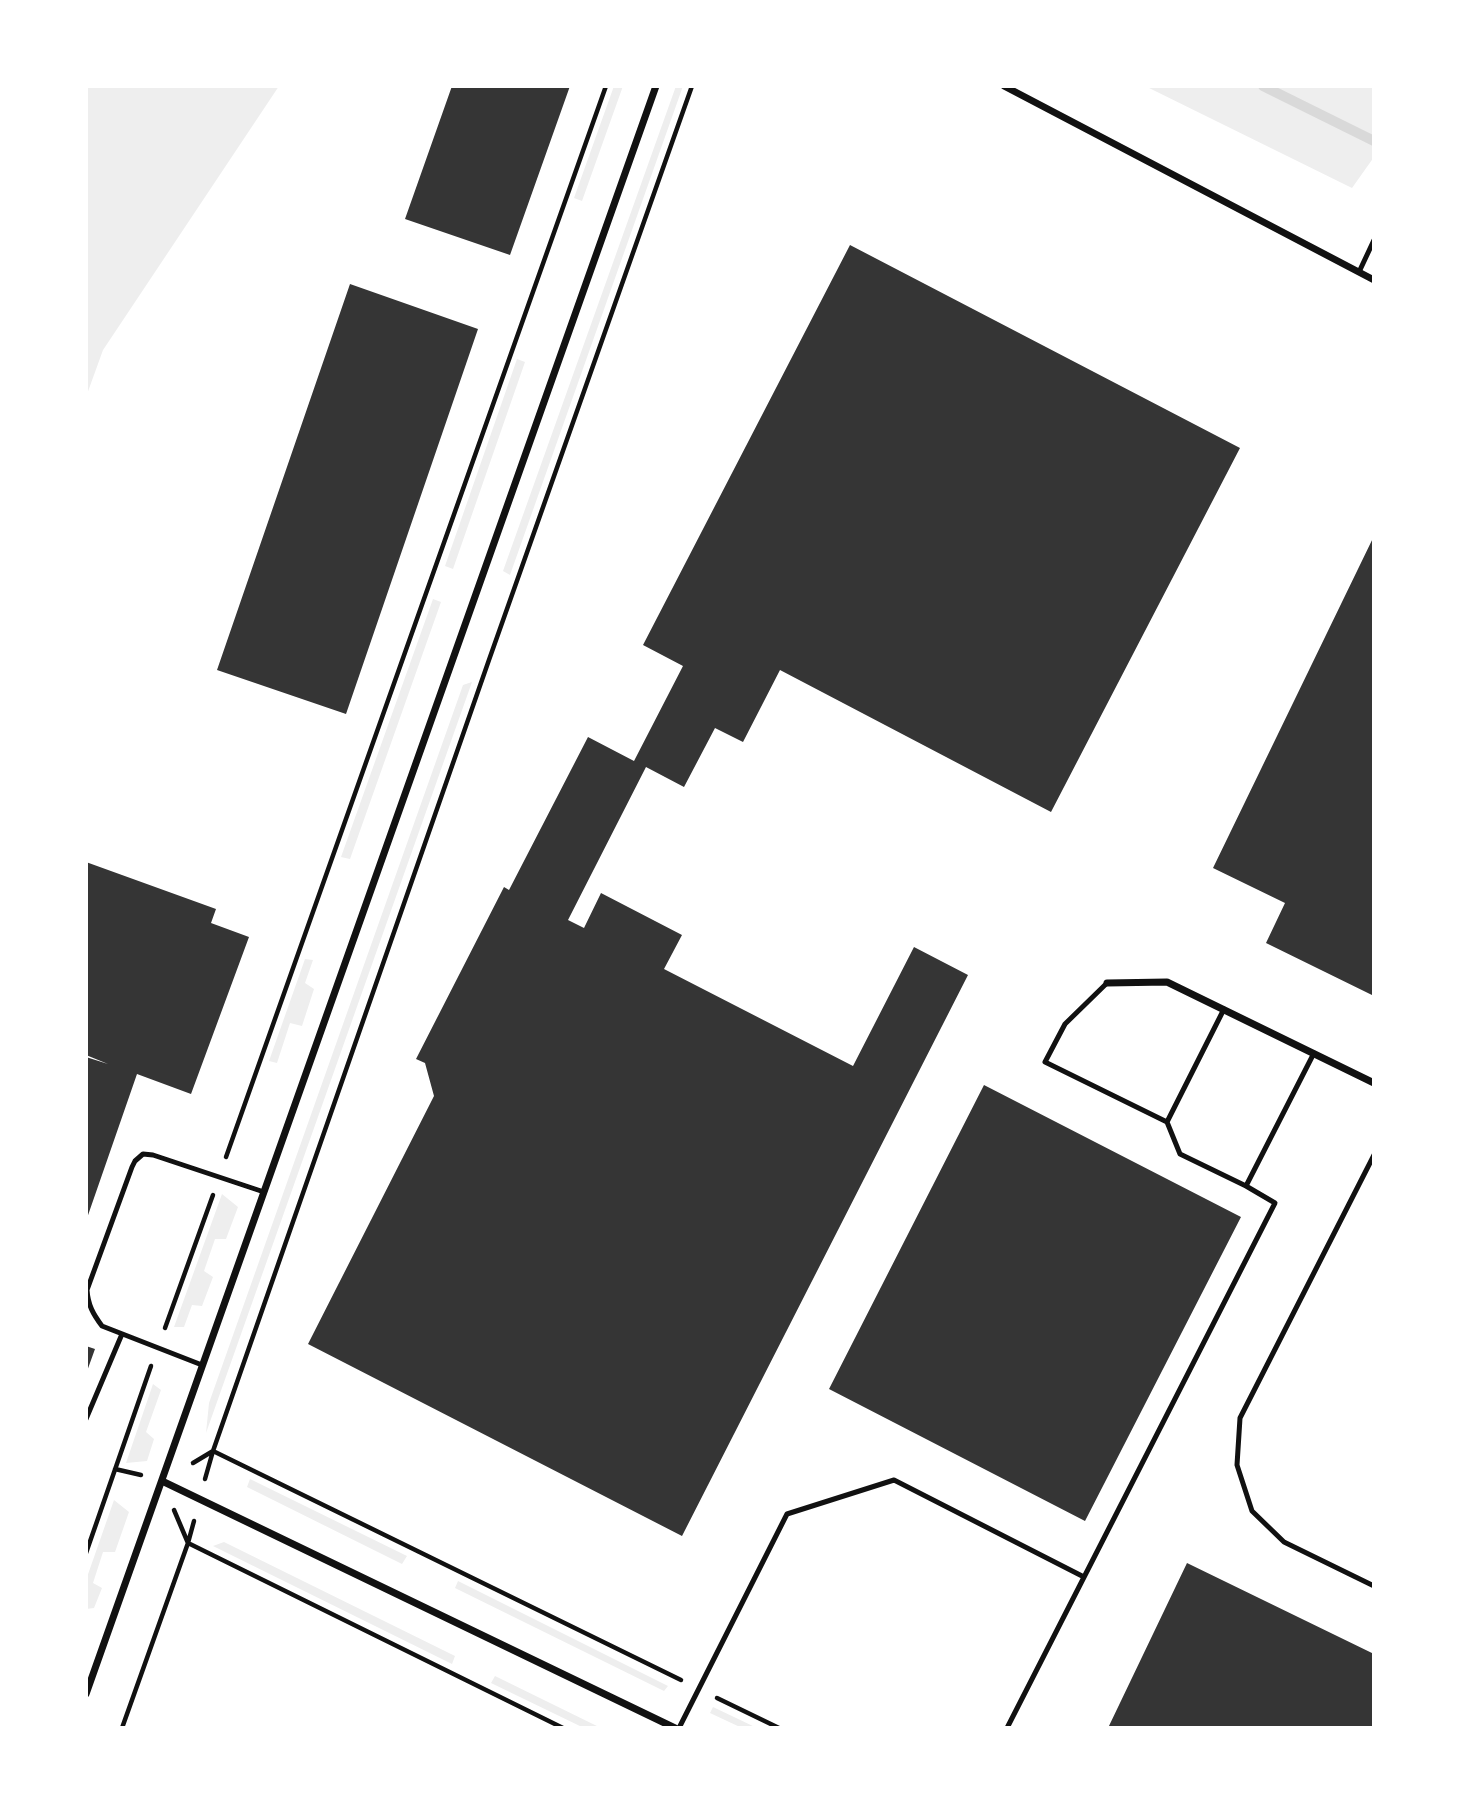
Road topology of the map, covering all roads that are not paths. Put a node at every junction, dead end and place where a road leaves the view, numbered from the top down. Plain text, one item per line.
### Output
1 (656, 86) edge
2 (1004, 86) edge
3 (1374, 240) edge
4 (1359, 272) junction
5 (1374, 280) edge
6 (1107, 983) joint
7 (1224, 1009) junction
8 (1314, 1053) junction
9 (1374, 1083) edge
10 (1167, 1122) junction
11 (1374, 1155) edge
12 (1246, 1186) junction
13 (264, 1192) junction
14 (122, 1334) junction
15 (202, 1365) junction
16 (86, 1419) edge
17 (162, 1480) junction
18 (1084, 1577) junction
19 (1374, 1586) edge
20 (86, 1694) edge
21 (677, 1728) edge
22 (1007, 1728) edge

1 - 13 street
2 - 4 street
3 - 4 lane
4 - 5 street
6 - 7 street
6 - 10 lane
7 - 8 street
7 - 10 lane
8 - 9 street
8 - 12 lane
10 - 12 lane
11 - 19 lane
12 - 18 lane
13 - 14 lane
13 - 15 street
14 - 15 lane
14 - 16 lane
15 - 17 street
17 - 20 street
17 - 21 street
18 - 21 lane
18 - 22 lane

